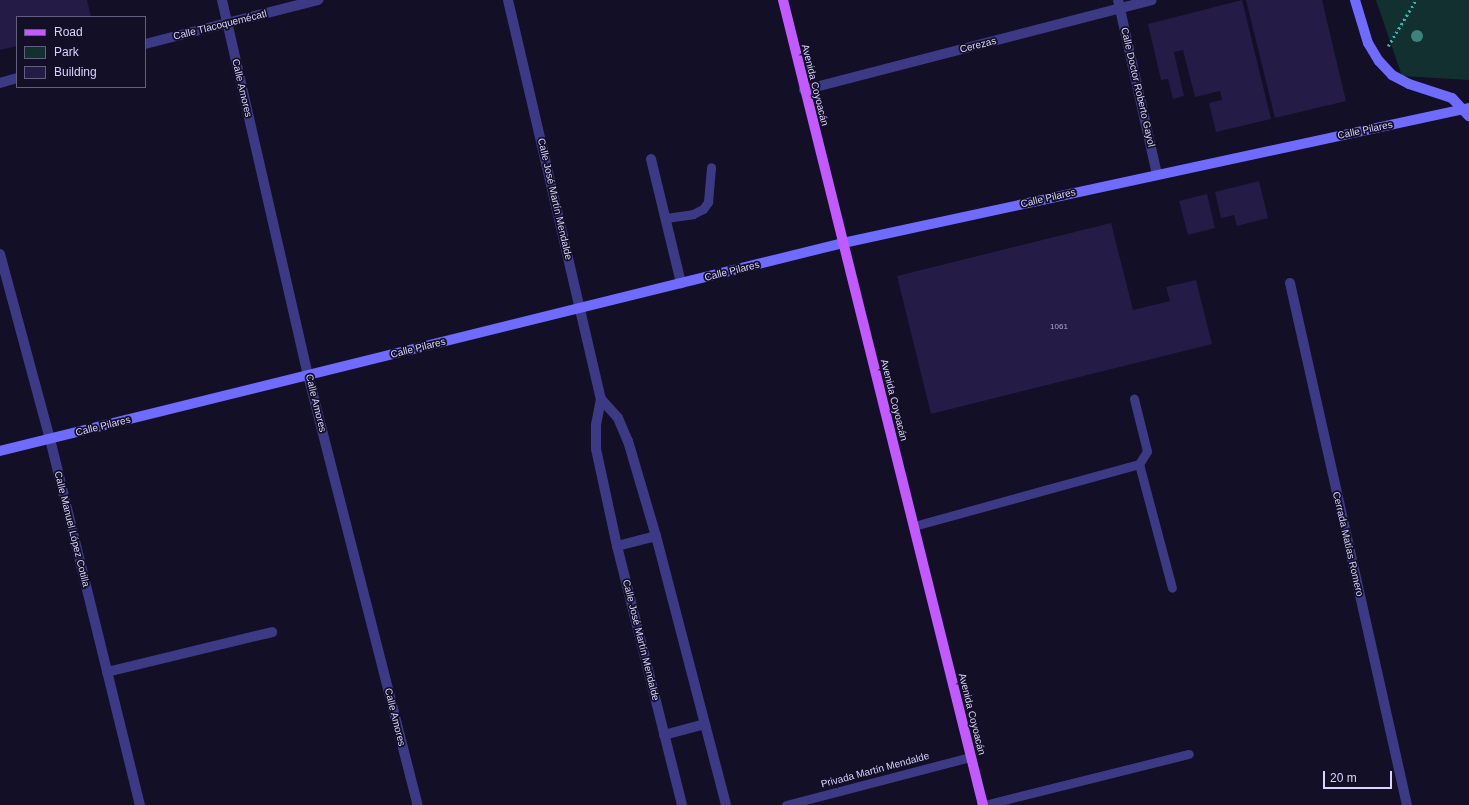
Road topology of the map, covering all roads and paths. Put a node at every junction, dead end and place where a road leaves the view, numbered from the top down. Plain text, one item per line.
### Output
1 (222, 0) edge
2 (318, 0) edge
3 (508, 0) edge
4 (782, 0) edge
5 (1152, 0) edge
6 (1355, 0) edge
7 (1416, 0) edge
8 (1119, 4) edge
9 (227, 23) junction
10 (146, 44) edge
11 (1379, 61) junction
12 (16, 78) edge
13 (0, 82) edge
14 (804, 90) junction
15 (1468, 111) edge
16 (652, 159) dead end
17 (711, 167) dead end
18 (1157, 174) junction
19 (666, 218) junction
20 (843, 243) junction
21 (0, 254) edge
22 (681, 283) junction
23 (1290, 283) dead end
24 (581, 308) junction
25 (308, 375) junction
26 (601, 399) junction
27 (1134, 399) dead end
28 (50, 439) junction
29 (0, 451) edge
30 (1139, 464) junction
31 (914, 526) junction
32 (656, 536) junction
33 (618, 546) junction
34 (1172, 588) dead end
35 (272, 632) dead end
36 (107, 672) junction
37 (705, 724) junction
38 (664, 735) junction
39 (1189, 754) dead end
40 (970, 757) junction
41 (140, 805) edge
42 (418, 805) edge
43 (682, 805) edge
44 (726, 805) edge
45 (786, 805) edge
46 (983, 805) edge
47 (1407, 805) edge

1 - 9 street, Calle Amores
2 - 9 street, Calle Tlacoquemécatl
3 - 24 street, Calle José Martín Mendalde
4 - 14 main road, Avenida Coyoacán
5 - 8 street, Cerezas
6 - 11 street
7 - 11 path
8 - 14 street, Cerezas
8 - 18 street, Calle Doctor Roberto Gayol
9 - 10 street, Calle Tlacoquemécatl
9 - 25 street, Calle Amores
11 - 15 street
12 - 13 street
14 - 20 main road, Avenida Coyoacán
15 - 18 street, Calle Pilares
16 - 19 street
17 - 19 lane
18 - 20 street, Calle Pilares
19 - 22 street
20 - 22 street, Calle Pilares
20 - 31 main road, Avenida Coyoacán
21 - 28 street, Calle Manuel López Cotilla
22 - 24 street, Calle Pilares
23 - 47 street, Cerrada Matías Romero
24 - 25 street, Calle Pilares
24 - 26 street, Calle José Martín Mendalde
25 - 28 street, Calle Pilares
25 - 42 street, Calle Amores
26 - 32 street, Calle José Martín Mendalde
26 - 33 street, Calle José Martín Mendalde
27 - 30 lane
28 - 29 street, Calle Pilares
28 - 36 street, Calle Manuel López Cotilla
30 - 31 lane
30 - 34 lane
31 - 40 main road, Avenida Coyoacán
32 - 33 street
32 - 37 street, Calle José Martín Mendalde
33 - 38 street, Calle José Martín Mendalde
35 - 36 street
36 - 41 street, Calle Manuel López Cotilla
37 - 38 street
37 - 44 street, Calle José Martín Mendalde
38 - 43 street, Calle José Martín Mendalde
39 - 46 lane
40 - 45 lane, Privada Martín Mendalde
40 - 46 main road, Avenida Coyoacán

